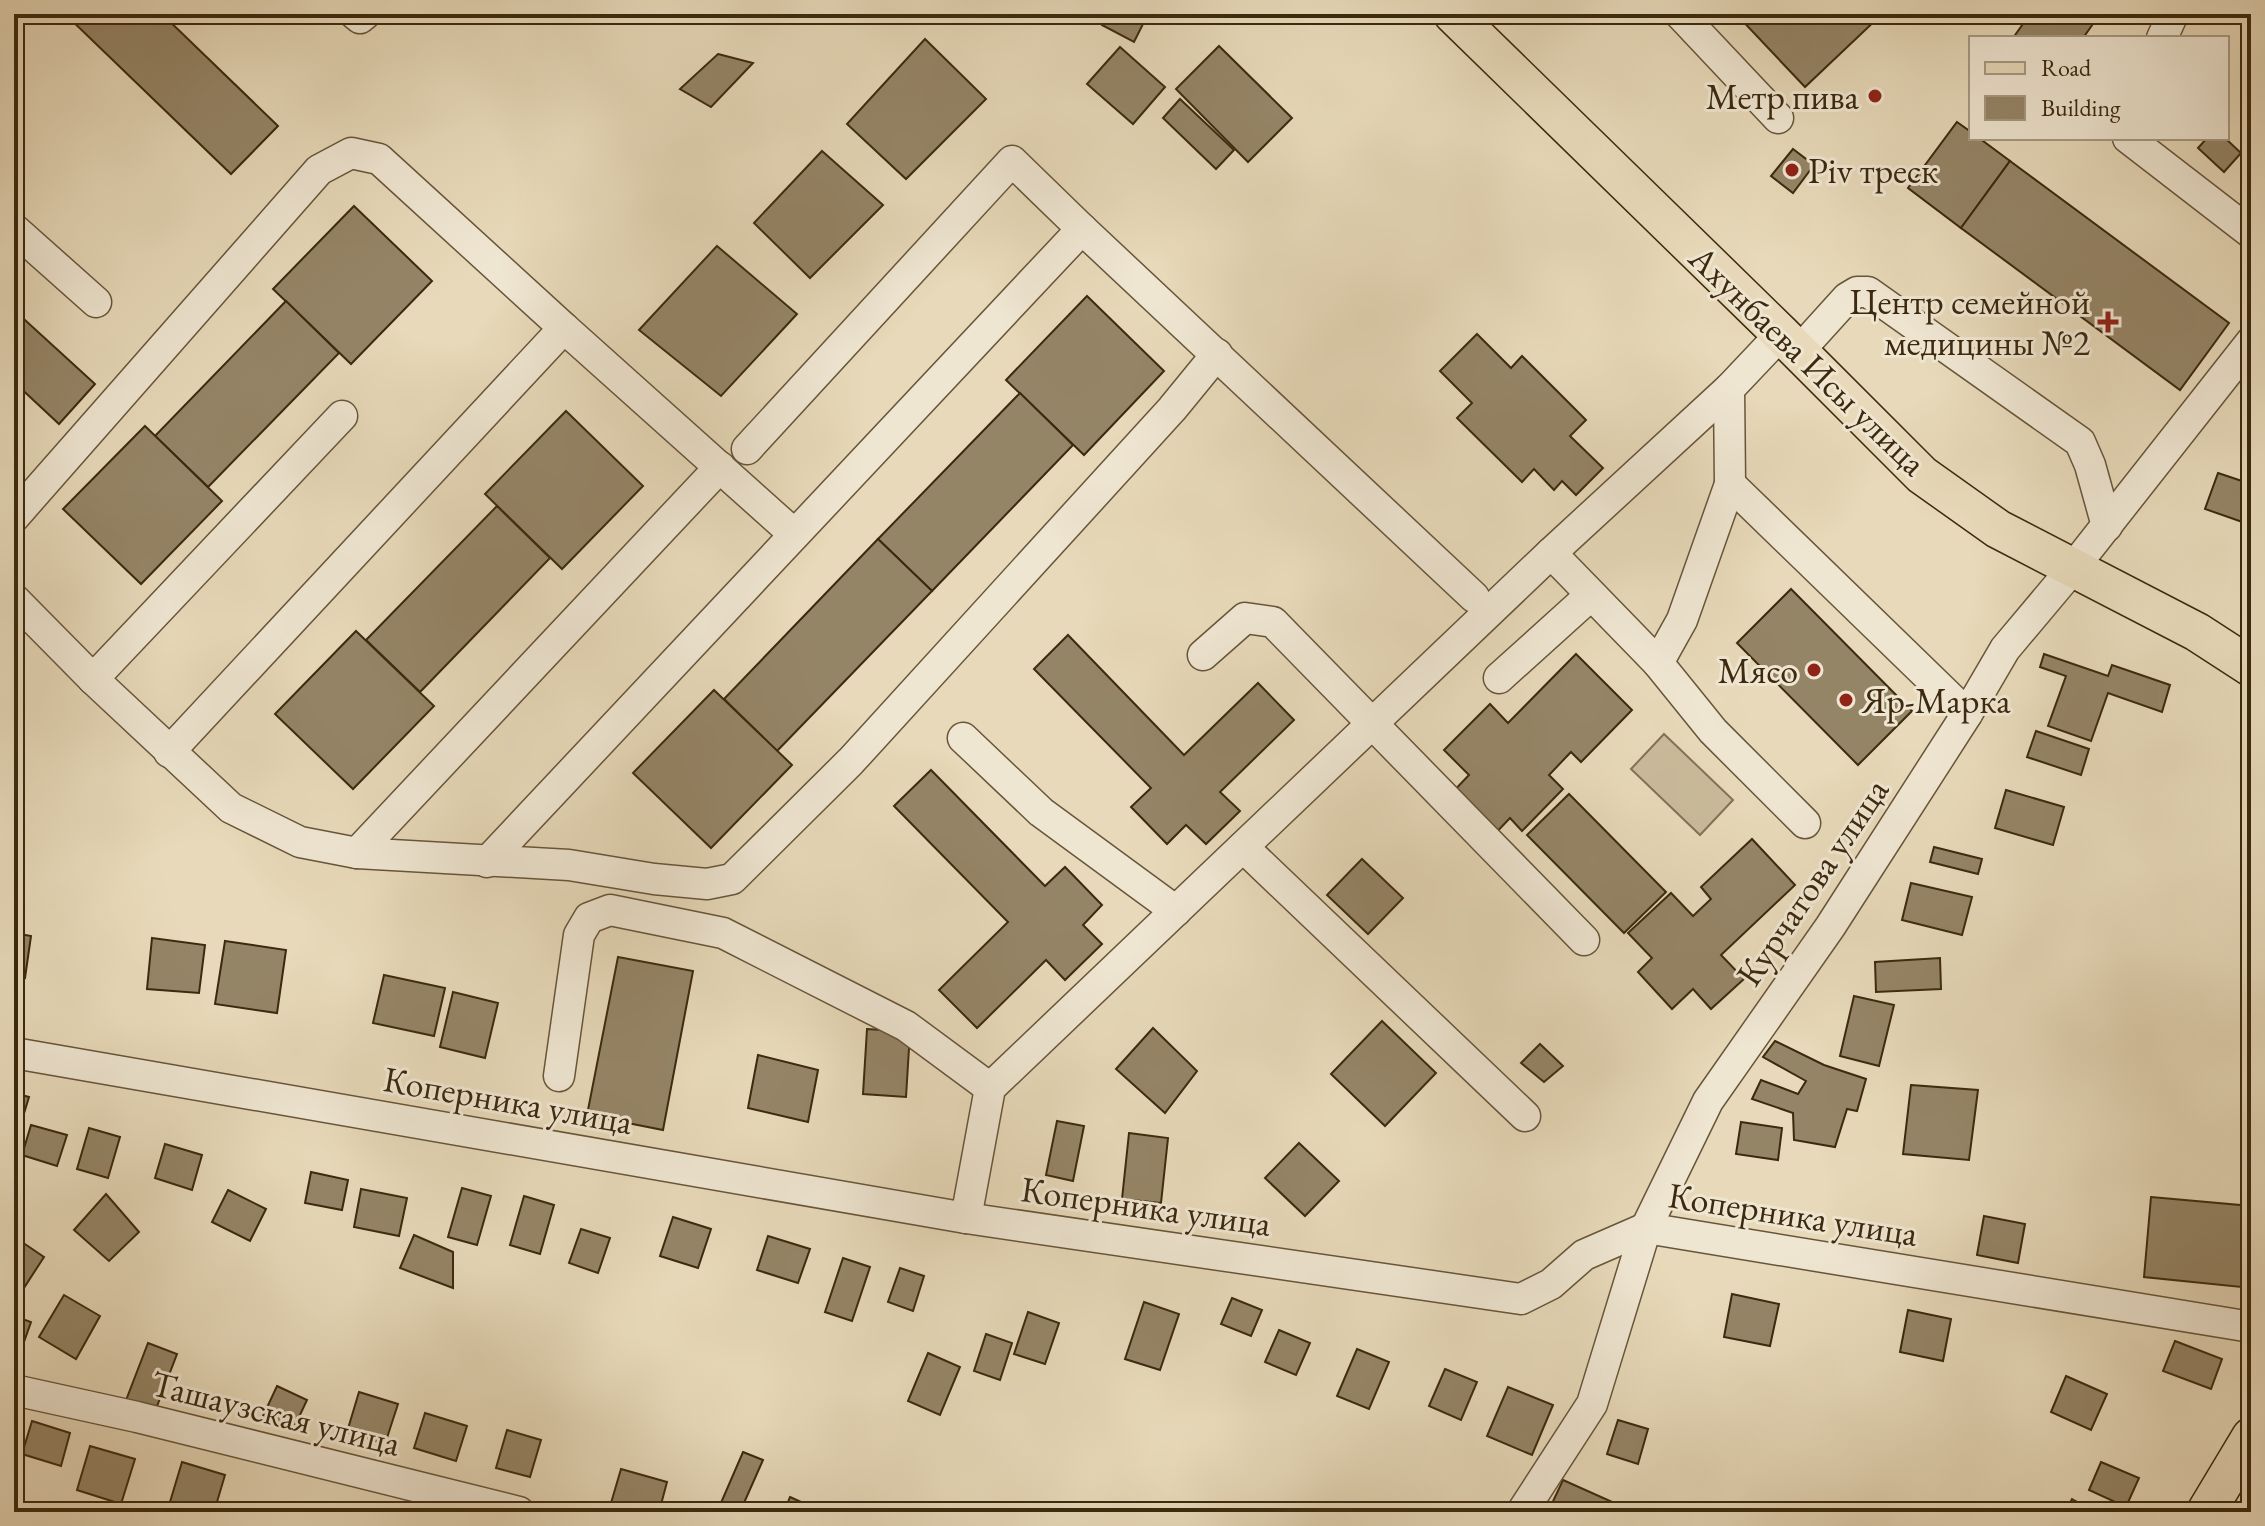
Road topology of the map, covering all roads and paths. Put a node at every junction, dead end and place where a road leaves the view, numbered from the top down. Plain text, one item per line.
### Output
1 (1680, 14) edge
2 (2173, 14) edge
3 (1470, 19) edge
4 (2163, 36) edge
5 (1778, 118) dead end
6 (2131, 140) edge
7 (14, 229) edge
8 (1082, 229) junction
9 (2251, 233) edge
10 (96, 302) dead end
11 (564, 328) junction
12 (1790, 342) junction
13 (2251, 342) edge
14 (1217, 354) junction
15 (1729, 389) junction
16 (342, 416) dead end
17 (747, 449) dead end
18 (720, 467) junction
19 (1730, 484) junction
20 (14, 517) edge
21 (2107, 526) junction
22 (794, 534) junction
23 (1551, 553) junction
24 (2073, 568) junction
25 (1591, 595) junction
26 (1474, 597) dead end
27 (14, 599) edge
28 (1203, 655) dead end
29 (1658, 663) junction
30 (2251, 667) edge
31 (1499, 678) dead end
32 (93, 679) junction
33 (1967, 714) junction
34 (1372, 724) junction
35 (963, 738) dead end
36 (169, 752) junction
37 (1805, 823) dead end
38 (1243, 847) junction
39 (357, 853) junction
40 (487, 862) junction
41 (1176, 911) junction
42 (1584, 940) dead end
43 (14, 1053) edge
44 (559, 1076) dead end
45 (990, 1088) junction
46 (1525, 1116) dead end
47 (966, 1218) junction
48 (1646, 1228) junction
49 (2251, 1327) edge
50 (14, 1390) edge
51 (2251, 1437) edge
52 (519, 1512) edge
53 (1522, 1512) edge
54 (2206, 1512) edge

1 - 5 street
2 - 4 street
3 - 12 main road, Ахунбаева Исы улица
6 - 9 street
7 - 10 street
8 - 14 street
8 - 17 street
8 - 22 street
11 - 18 street
11 - 20 street
11 - 36 street
12 - 15 street
12 - 21 street
12 - 24 main road, Ахунбаева Исы улица
13 - 21 street, Курчатова улица
14 - 26 street
14 - 40 street
15 - 19 street
15 - 23 street
16 - 32 street
18 - 22 street
18 - 39 street
19 - 29 street
19 - 33 street
21 - 24 street, Курчатова улица
22 - 40 street
23 - 25 street
23 - 34 street
24 - 30 main road, Ахунбаева Исы улица
24 - 33 street, Курчатова улица
25 - 29 street
25 - 31 street
27 - 32 street
28 - 34 street
29 - 37 street
32 - 36 street
33 - 48 street, Курчатова улица
34 - 38 street
34 - 42 street
35 - 41 street
36 - 39 street
38 - 41 street
38 - 46 street
39 - 40 street
41 - 45 street
43 - 47 street, Коперника улица
44 - 45 street
45 - 47 street
47 - 48 street, Коперника улица
48 - 49 street, Коперника улица
48 - 53 street, Курчатова улица
50 - 52 street, Ташаузская улица
51 - 54 main road

